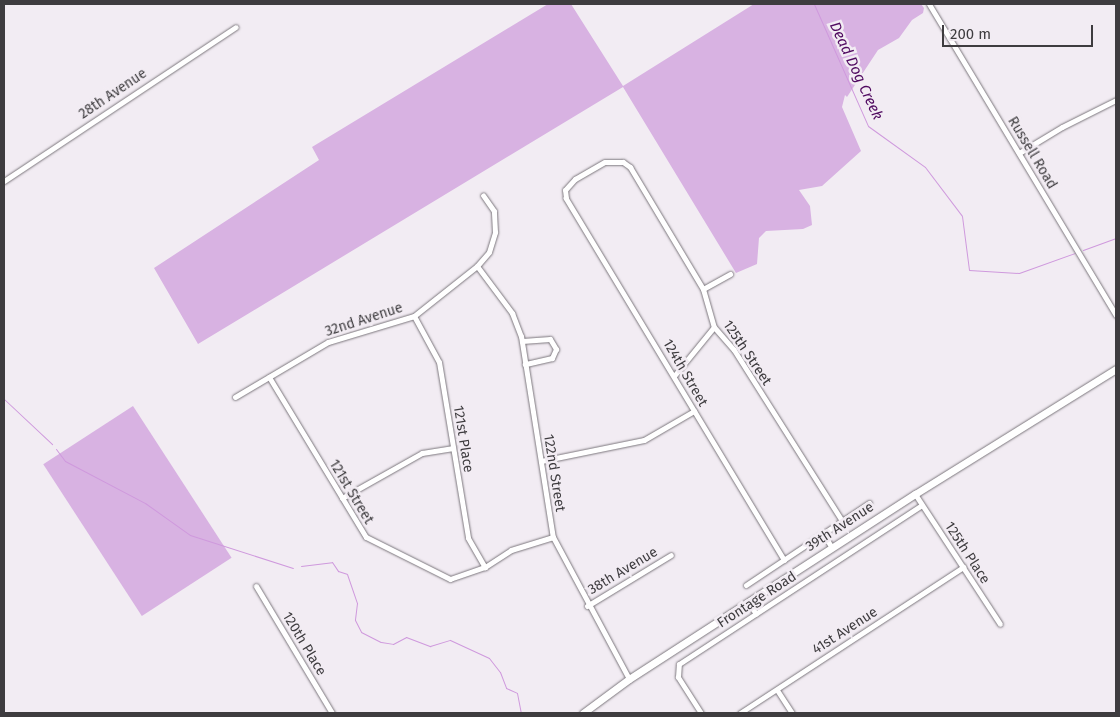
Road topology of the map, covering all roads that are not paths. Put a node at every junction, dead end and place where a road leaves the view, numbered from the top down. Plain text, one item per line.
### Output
1 (929, 4) edge
2 (236, 27) dead end
3 (1116, 100) edge
4 (1019, 153) junction
5 (4, 181) edge
6 (483, 195) dead end
7 (566, 198) joint
8 (477, 266) junction
9 (730, 274) dead end
10 (703, 289) junction
11 (1116, 314) edge
12 (414, 316) junction
13 (714, 327) junction
14 (522, 342) junction
15 (525, 364) junction
16 (1116, 369) edge
17 (674, 376) junction
18 (269, 377) junction
19 (235, 398) dead end
20 (694, 411) junction
21 (452, 448) junction
22 (541, 462) junction
23 (915, 494) junction
24 (342, 498) junction
25 (869, 503) dead end
26 (922, 506) junction
27 (842, 521) junction
28 (824, 533) junction
29 (553, 537) junction
30 (832, 548) junction
31 (671, 554) dead end
32 (784, 560) junction
33 (485, 567) junction
34 (963, 567) junction
35 (746, 585) dead end
36 (256, 586) dead end
37 (748, 602) junction
38 (587, 606) junction
39 (756, 614) junction
40 (1000, 624) dead end
41 (629, 679) junction
42 (777, 690) junction
43 (332, 713) edge
44 (583, 713) edge
45 (700, 713) edge
46 (740, 713) edge
47 (792, 713) edge

1 - 4 street, Russell Road
2 - 5 street, 28th Avenue
3 - 4 street
4 - 11 street, Russell Road
6 - 8 street, 32nd Avenue
7 - 10 street, 125th Street
7 - 17 street, 124th Street
8 - 12 street, 32nd Avenue
8 - 14 street, 122nd Street
9 - 10 street
10 - 13 street, 125th Street
12 - 18 street, 32nd Avenue
12 - 21 street, 121st Place
13 - 17 street
13 - 27 street, 125th Street
14 - 15 street, 122nd Street
14 - 15 street
15 - 22 street, 122nd Street
16 - 23 main road, 39th Avenue
17 - 20 street, 124th Street
18 - 19 street, 32nd Avenue
18 - 24 street, 121st Street
20 - 22 street
20 - 32 street, 124th Street
21 - 24 street
21 - 33 street, 121st Place
22 - 29 street, 122nd Street
23 - 26 street, 125th Place
23 - 30 main road, 39th Avenue
24 - 33 street, 121st Street
25 - 27 street, 39th Avenue
26 - 34 street, 125th Place
26 - 39 street, Frontage Road
27 - 28 street, 39th Avenue
28 - 30 street
28 - 32 street, 39th Avenue
29 - 33 street
29 - 38 street, 122nd Street
30 - 37 main road, 39th Avenue
31 - 38 street, 38th Avenue
32 - 35 street, 39th Avenue
34 - 40 street, 125th Place
34 - 42 street, 41st Avenue
36 - 43 street, 120th Place
37 - 39 street
37 - 41 main road, 39th Avenue
38 - 41 street, 122nd Street
39 - 45 street, Frontage Road
41 - 44 main road, 39th Avenue
42 - 46 street, 41st Avenue
42 - 47 street

